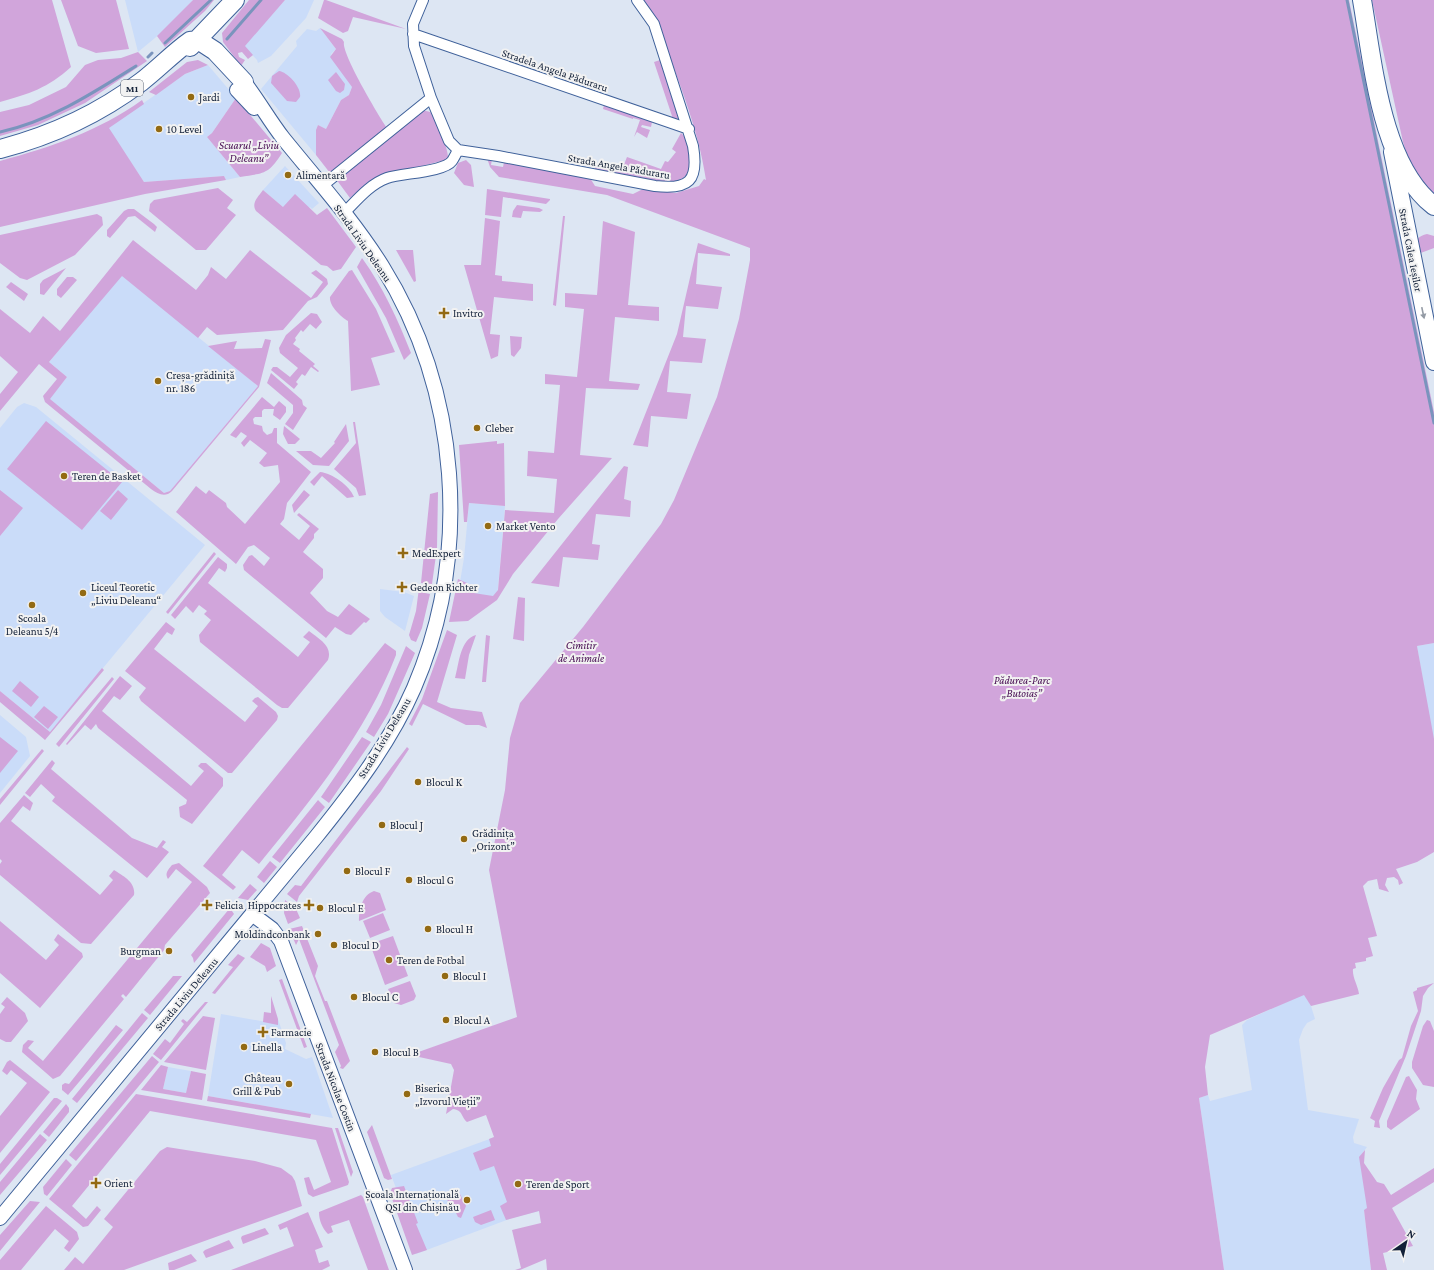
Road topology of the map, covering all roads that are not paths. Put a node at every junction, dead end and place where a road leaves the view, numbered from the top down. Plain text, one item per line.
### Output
1 (221, 0) edge
2 (228, 0) edge
3 (235, 0) edge
4 (241, 0) edge
5 (423, 0) edge
6 (637, 0) edge
7 (1362, 0) edge
8 (413, 34) junction
9 (201, 40) junction
10 (238, 86) junction
11 (431, 98) junction
12 (689, 129) junction
13 (1390, 137) junction
14 (0, 142) edge
15 (36, 142) junction
16 (0, 149) edge
17 (458, 150) junction
18 (0, 153) edge
19 (322, 186) junction
20 (1434, 206) edge
21 (344, 213) junction
22 (1434, 362) edge
23 (252, 914) junction
24 (0, 1218) edge
25 (405, 1270) edge

1 - 14 highway, M1
2 - 9 highway, M1
3 - 9 highway, M1
4 - 10 highway
5 - 8 street
6 - 12 street, Strada Angela Păduraru
7 - 13 highway
8 - 11 street
8 - 12 street, Stradela Angela Păduraru
9 - 10 highway
9 - 15 highway, M1
9 - 16 highway, M1
10 - 15 highway, M1
10 - 19 main road, Strada Liviu Deleanu
11 - 17 street
11 - 19 street
12 - 17 street, Strada Angela Păduraru
13 - 20 highway
13 -> 22 main road, Strada Calea Ieșilor
15 - 18 highway, M1
17 - 21 street
19 - 21 main road, Strada Liviu Deleanu
21 - 23 main road, Strada Liviu Deleanu
23 - 24 main road, Strada Liviu Deleanu
23 - 25 main road, Strada Nicolae Costin

